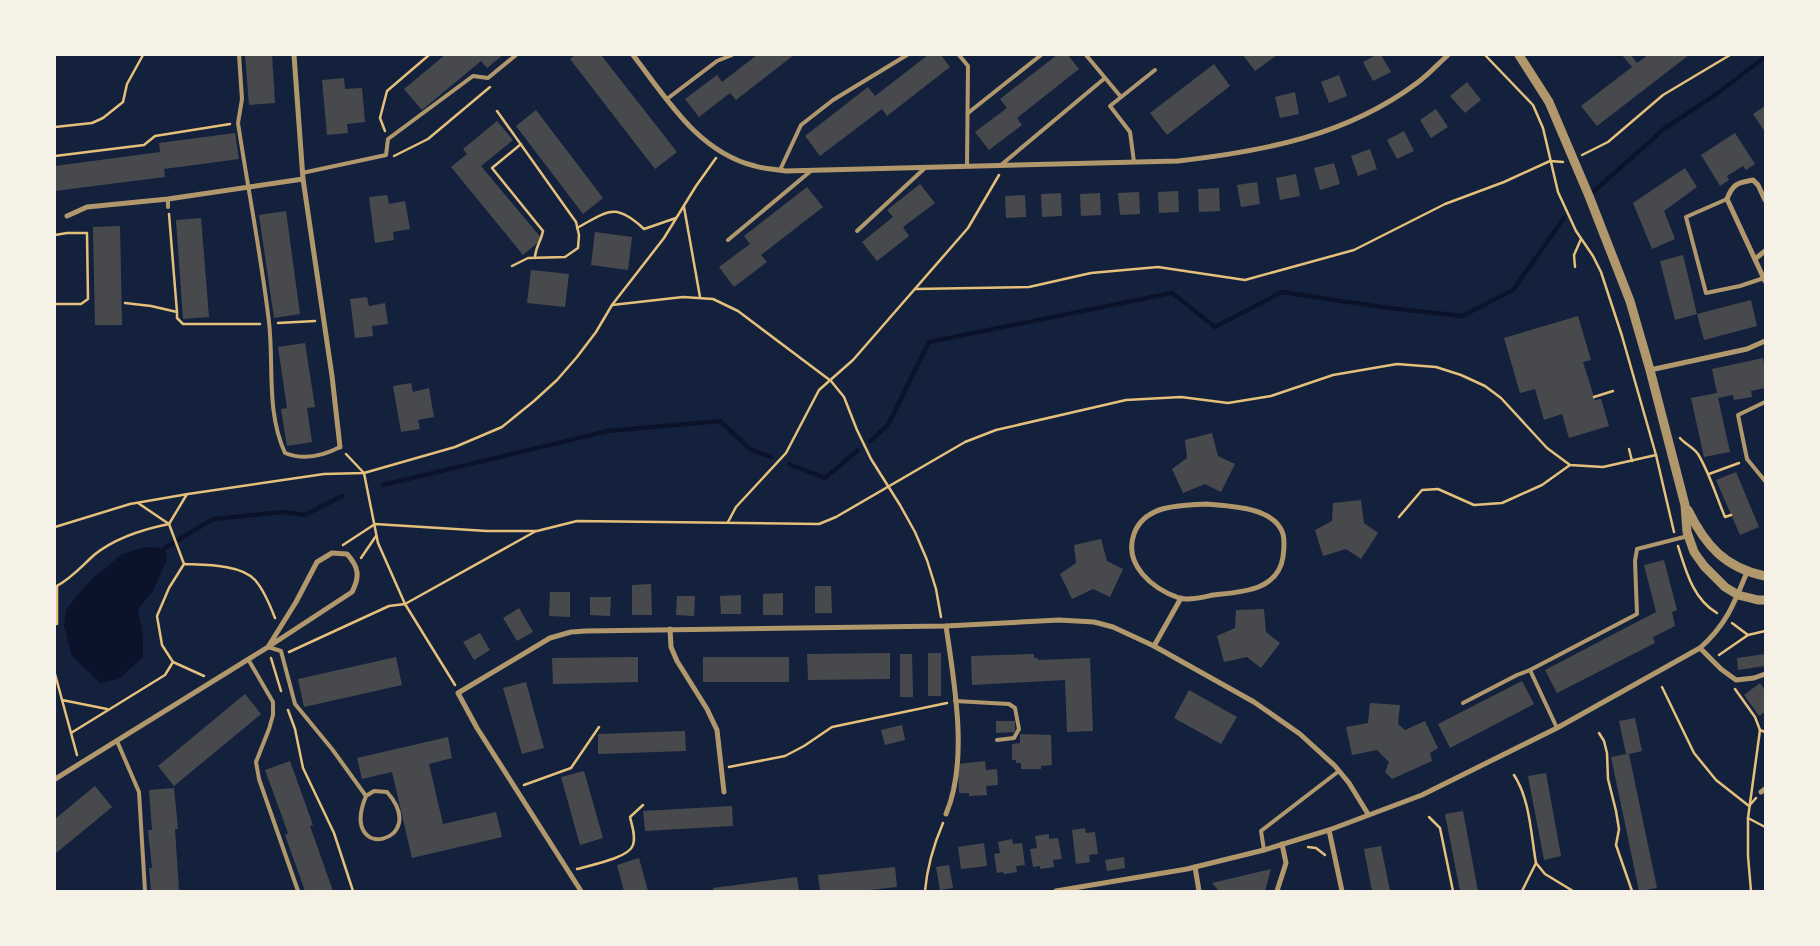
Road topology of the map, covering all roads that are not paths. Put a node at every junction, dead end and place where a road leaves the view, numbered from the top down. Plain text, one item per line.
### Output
1 (238, 55) edge
2 (294, 55) edge
3 (516, 55) edge
4 (633, 55) edge
5 (732, 55) edge
6 (907, 55) edge
7 (959, 55) edge
8 (1041, 55) edge
9 (1086, 55) edge
10 (1448, 55) edge
11 (1520, 55) edge
12 (1155, 70) dead end
13 (1105, 78) junction
14 (1121, 97) junction
15 (667, 99) junction
16 (968, 113) junction
17 (1134, 162) junction
18 (1001, 165) junction
19 (967, 166) junction
20 (926, 167) junction
21 (780, 170) junction
22 (812, 170) junction
23 (303, 176) junction
24 (248, 186) junction
25 (168, 199) junction
26 (1727, 199) junction
27 (1765, 200) edge
28 (168, 207) road end
29 (67, 216) dead end
30 (856, 231) dead end
31 (728, 240) dead end
32 (1765, 251) edge
33 (1755, 259) junction
34 (1764, 279) edge
35 (1765, 341) edge
36 (1650, 370) junction
37 (1765, 402) edge
38 (340, 447) joint
39 (1765, 481) edge
40 (1685, 505) junction
41 (1688, 536) junction
42 (1747, 572) junction
43 (1765, 576) edge
44 (1738, 595) junction
45 (1181, 598) junction
46 (1765, 600) edge
47 (946, 626) junction
48 (670, 629) junction
49 (1154, 646) junction
50 (268, 647) junction
51 (1700, 648) junction
52 (248, 659) junction
53 (1530, 670) junction
54 (1765, 674) edge
55 (955, 701) junction
56 (1463, 703) dead end
57 (1557, 728) junction
58 (997, 740) dead end
59 (117, 741) junction
60 (1339, 771) junction
61 (55, 780) edge
62 (724, 792) dead end
63 (366, 796) junction
64 (946, 814) road end
65 (1368, 814) junction
66 (1330, 830) junction
67 (1282, 844) junction
68 (1264, 850) junction
69 (1195, 867) junction
70 (145, 891) edge
71 (298, 891) edge
72 (581, 891) edge
73 (1056, 891) edge
74 (1199, 891) edge
75 (1277, 891) edge
76 (1342, 891) edge

1 - 24 lane
2 - 23 street
3 - 23 lane
4 - 15 street
5 - 15 lane
6 - 21 lane
7 - 16 lane
8 - 16 lane
9 - 13 lane
10 - 17 street
11 - 36 street
12 - 14 lane
13 - 14 lane
13 - 18 lane
14 - 17 lane
15 - 21 street
16 - 19 lane
17 - 18 street
18 - 19 street
19 - 20 street
20 - 22 street
20 - 30 lane
21 - 22 street
22 - 31 lane
23 - 24 street
23 - 38 street
24 - 25 street
24 - 38 lane
25 - 28 lane
25 - 29 street
26 - 27 street
26 - 33 street
26 - 34 lane
32 - 33 street
33 - 34 street
35 - 36 street
36 - 40 street
37 - 39 lane
40 - 41 street
40 - 42 street
41 - 44 street
41 - 53 lane
42 - 43 street
42 - 44 street
44 - 46 street
44 - 51 street
45 - 45 street
45 - 49 street
47 - 48 street
47 - 49 street
47 - 55 street
48 - 62 street
48 - 72 street
49 - 60 street
50 - 50 street
50 - 52 street
50 - 63 lane
51 - 54 street
51 - 57 street
52 - 59 street
52 - 71 lane
53 - 56 lane
53 - 57 lane
55 - 58 lane
55 - 64 street
57 - 65 street
59 - 61 street
59 - 70 lane
60 - 65 street
60 - 68 lane
63 - 63 lane
65 - 66 street
66 - 67 street
66 - 76 street
67 - 68 street
67 - 75 street
68 - 69 street
69 - 73 street
69 - 74 street

